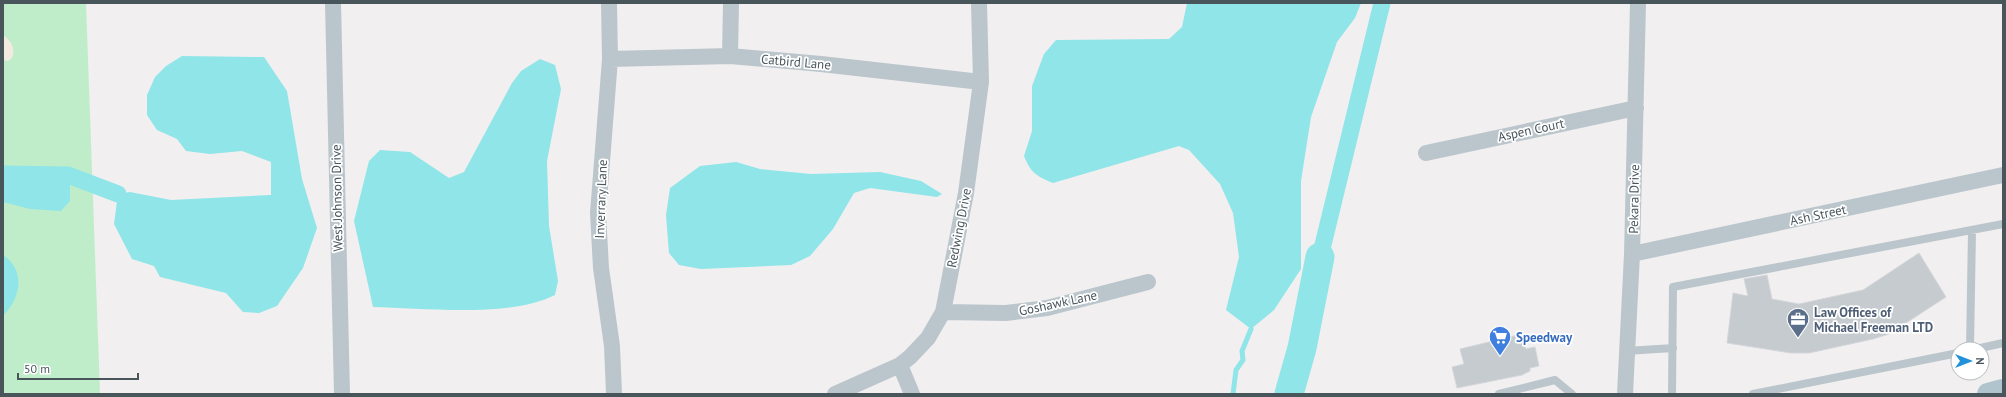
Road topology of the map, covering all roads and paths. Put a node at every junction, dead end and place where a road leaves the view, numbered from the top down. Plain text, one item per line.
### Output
1 (333, 3) edge
2 (609, 3) edge
3 (731, 3) edge
4 (979, 3) edge
5 (1638, 3) edge
6 (730, 56) junction
7 (610, 59) junction
8 (981, 82) junction
9 (1636, 108) junction
10 (1426, 153) dead end
11 (2003, 175) edge
12 (2003, 224) edge
13 (1972, 231) junction
14 (1632, 254) junction
15 (1148, 282) dead end
16 (943, 312) junction
17 (1970, 341) edge
18 (2003, 344) edge
19 (1990, 346) edge
20 (1673, 348) junction
21 (1626, 351) junction
22 (1950, 355) edge
23 (900, 365) junction
24 (2003, 390) edge
25 (342, 394) edge
26 (614, 394) edge
27 (834, 394) edge
28 (912, 394) edge
29 (1499, 394) edge
30 (1572, 394) edge
31 (1625, 394) edge
32 (1672, 394) edge
33 (1753, 394) edge
34 (1988, 394) edge

1 - 25 street, West Johnson Drive
2 - 7 street, Inverrary Lane
3 - 6 street
4 - 8 street, Redwing Drive
5 - 9 street, Pekara Drive
6 - 7 street, Catbird Lane
6 - 8 street, Catbird Lane
7 - 26 street, Inverrary Lane
8 - 16 street, Redwing Drive
9 - 10 street, Aspen Court
9 - 14 street, Pekara Drive
11 - 14 street, Ash Street
12 - 13 lane
13 - 17 lane
13 - 20 lane
14 - 21 street, Pekara Drive
15 - 16 street, Goshawk Lane
16 - 23 street, Redwing Drive
18 - 19 lane
20 - 21 lane
20 - 32 lane
21 - 31 street, Pekara Drive
22 - 33 lane
23 - 27 street, Redwing Drive
23 - 28 street
24 - 34 main road
29 - 30 lane

